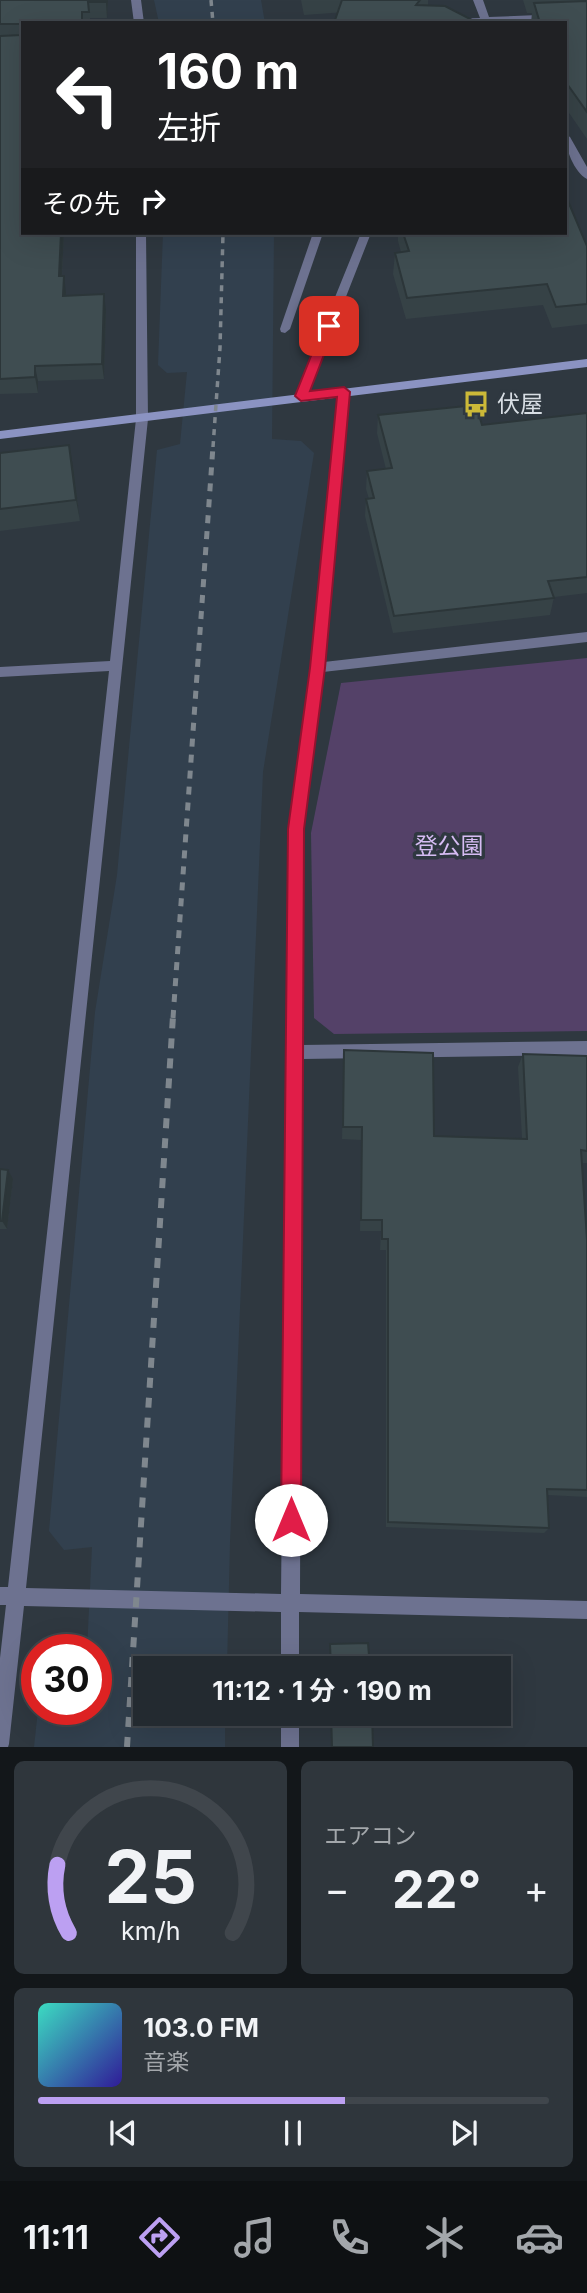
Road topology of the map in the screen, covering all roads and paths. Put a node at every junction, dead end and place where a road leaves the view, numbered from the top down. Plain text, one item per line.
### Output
1 (136, 0) edge
2 (478, 0) edge
3 (587, 16) edge
4 (139, 21) edge
5 (485, 21) edge
6 (567, 141) edge
7 (587, 176) edge
8 (141, 235) edge
9 (317, 235) edge
10 (365, 235) edge
11 (285, 329) dead end
12 (587, 363) edge
13 (344, 392) junction
14 (301, 396) junction
15 (142, 419) junction
16 (0, 435) edge
17 (587, 637) edge
18 (115, 666) junction
19 (317, 668) junction
20 (0, 672) edge
21 (587, 1048) edge
22 (295, 1052) junction
23 (9, 1596) edge
24 (291, 1602) junction
25 (587, 1610) edge
26 (290, 1656) edge
27 (290, 1726) edge
28 (0, 1744) edge
29 (290, 1747) edge

1 - 4 street
2 - 5 street
3 - 5 street
6 - 7 street
8 - 15 street
9 - 11 street
10 - 14 street
12 - 13 street
13 - 14 street
13 - 19 street
14 - 15 street
15 - 16 street
15 - 18 street
17 - 19 street
18 - 20 street
18 - 23 street
19 - 22 street
21 - 22 street
22 - 24 street
23 - 24 street
23 - 28 street
24 - 25 street
24 - 26 street
27 - 29 street

